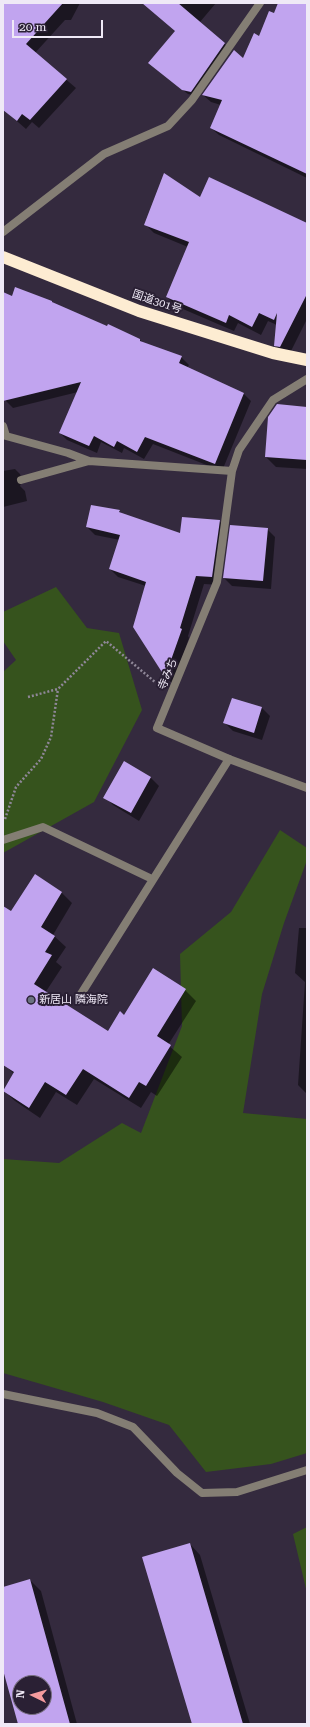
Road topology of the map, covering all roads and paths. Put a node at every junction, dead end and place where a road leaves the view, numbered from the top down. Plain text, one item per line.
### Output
1 (260, 3) edge
2 (3, 232) edge
3 (3, 257) edge
4 (307, 360) edge
5 (307, 379) edge
6 (3, 426) edge
7 (89, 461) junction
8 (232, 470) junction
9 (21, 480) dead end
10 (58, 689) junction
11 (171, 695) junction
12 (28, 697) dead end
13 (229, 759) junction
14 (307, 788) edge
15 (5, 820) dead end
16 (3, 840) edge
17 (152, 879) junction
18 (81, 994) dead end
19 (3, 1394) edge
20 (307, 1470) edge

1 - 2 street
3 - 4 highway, 国道301号
5 - 8 street, 寺みち
6 - 7 street
7 - 8 street
7 - 9 street
8 - 11 street, 寺みち
10 - 11 path
10 - 12 path
10 - 15 path
11 - 13 street, 寺みち
13 - 14 street, 寺みち
13 - 17 street
16 - 17 street
17 - 18 street
19 - 20 street

